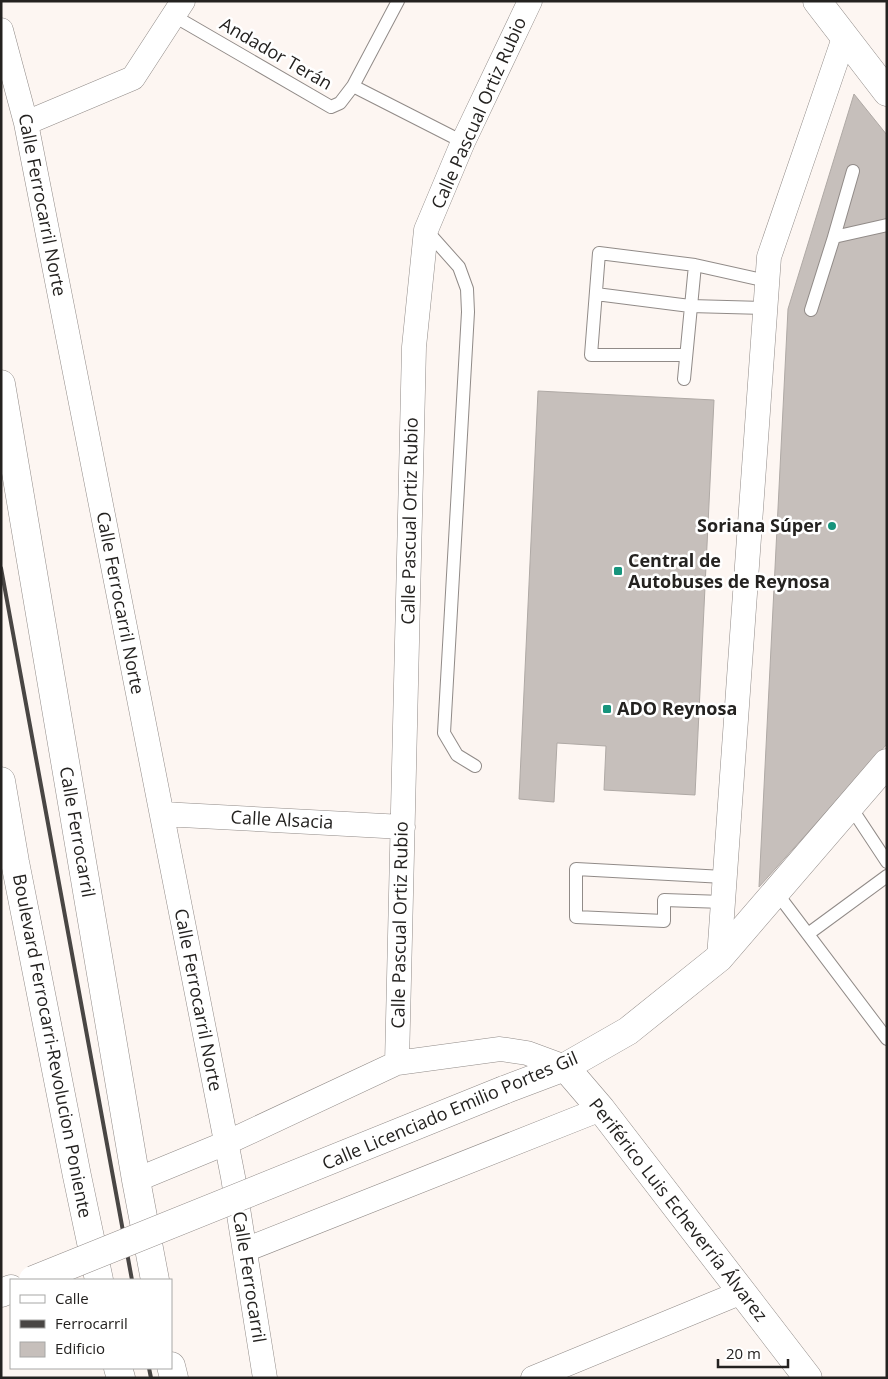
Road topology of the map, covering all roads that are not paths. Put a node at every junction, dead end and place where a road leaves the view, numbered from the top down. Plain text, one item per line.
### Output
1 (398, 1) edge
2 (530, 1) edge
3 (817, 1) edge
4 (179, 8) edge
5 (1, 30) edge
6 (844, 38) junction
7 (353, 86) junction
8 (887, 92) edge
9 (26, 123) junction
10 (463, 142) junction
11 (853, 171) dead end
12 (887, 226) edge
13 (426, 230) junction
14 (834, 237) junction
15 (695, 265) junction
16 (767, 281) junction
17 (596, 294) junction
18 (690, 306) junction
19 (766, 308) junction
20 (811, 310) dead end
21 (686, 355) junction
22 (684, 379) dead end
23 (1, 384) edge
24 (475, 766) dead end
25 (883, 775) edge
26 (1, 781) edge
27 (850, 806) junction
28 (162, 814) junction
29 (403, 826) junction
30 (887, 862) edge
31 (8, 864) edge
32 (887, 876) edge
33 (724, 877) junction
34 (776, 892) junction
35 (723, 902) junction
36 (808, 934) junction
37 (719, 958) junction
38 (887, 1039) edge
39 (397, 1063) junction
40 (564, 1067) junction
41 (601, 1109) junction
42 (226, 1143) junction
43 (233, 1177) joint
44 (136, 1180) junction
45 (244, 1250) junction
46 (35, 1279) edge
47 (99, 1279) edge
48 (155, 1279) edge
49 (742, 1292) junction
50 (265, 1378) edge
51 (533, 1378) edge
52 (808, 1378) edge

1 - 7 lane
2 - 10 street, Calle Pascual Ortiz Rubio
3 - 6 main road
4 - 7 lane, Andador Terán
4 - 9 street
5 - 9 street, Calle Ferrocarril Norte
6 - 8 main road
6 - 16 street
7 - 10 lane, Andador Terán
9 - 28 street, Calle Ferrocarril Norte
10 - 13 street, Calle Pascual Ortiz Rubio
11 - 14 lane
12 - 14 lane
13 - 24 lane
13 - 29 street, Calle Pascual Ortiz Rubio
14 - 20 lane
15 - 16 lane
15 - 17 lane
15 - 18 lane
16 - 19 street
17 - 18 lane
17 - 21 lane
18 - 19 lane
18 - 21 lane
19 - 33 street
21 - 22 lane
23 - 44 main road, Calle Ferrocarril
25 - 27 main road, Calle Licenciado Emilio Portes Gil
26 - 31 main road, Boulevard Ferrocarri-Revolucion Poniente
27 - 30 lane
27 - 34 main road, Calle Licenciado Emilio Portes Gil
28 - 29 street, Calle Alsacia
28 - 42 street, Calle Ferrocarril Norte
29 - 39 street, Calle Pascual Ortiz Rubio
31 - 47 main road, Boulevard Ferrocarri-Revolucion Poniente
32 - 36 lane
33 - 35 street
33 - 35 lane
34 - 36 lane
34 - 37 main road, Calle Licenciado Emilio Portes Gil
35 - 37 street
36 - 38 lane
37 - 40 main road, Calle Licenciado Emilio Portes Gil
39 - 40 street
39 - 42 street
40 - 41 main road, Periférico Luis Echeverría Álvarez
40 - 46 main road, Calle Licenciado Emilio Portes Gil, bridge
41 - 45 street
41 - 49 main road, Periférico Luis Echeverría Álvarez
42 - 43 street, Calle Ferrocarril Norte
42 - 44 street
43 - 45 street, Calle Ferrocarril
44 - 48 main road, Calle Ferrocarril
45 - 50 street, Calle Ferrocarril
49 - 51 street
49 - 52 main road, Periférico Luis Echeverría Álvarez

